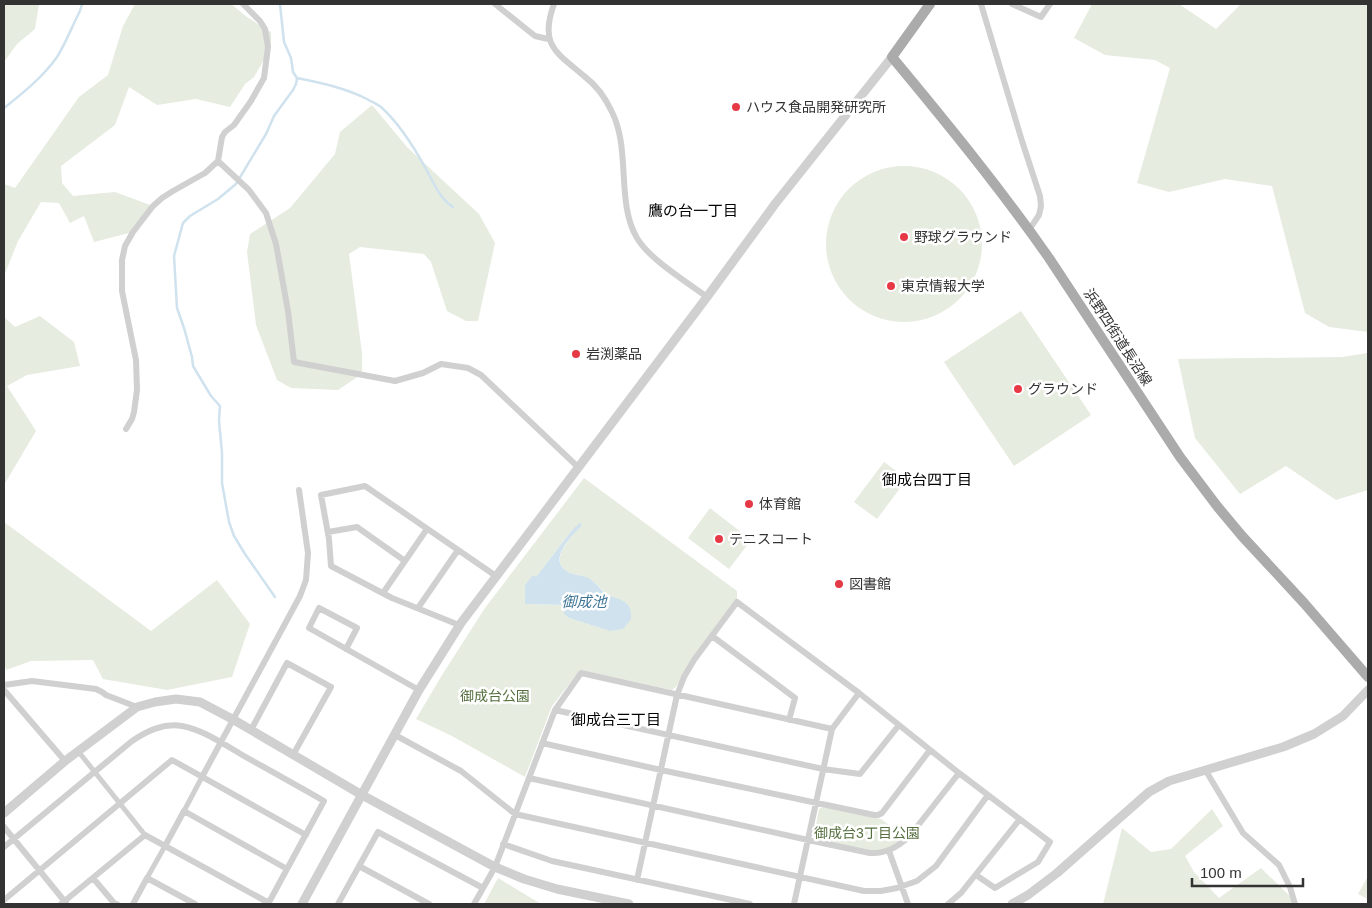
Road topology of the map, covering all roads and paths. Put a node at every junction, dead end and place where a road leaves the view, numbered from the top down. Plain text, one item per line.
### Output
1 (243, 4) edge
2 (495, 4) edge
3 (554, 4) edge
4 (930, 4) edge
5 (981, 4) edge
6 (1012, 4) edge
7 (1050, 4) edge
8 (548, 39) junction
9 (892, 57) junction
10 (218, 161) junction
11 (1029, 230) junction
12 (707, 297) junction
13 (126, 429) dead end
14 (578, 467) junction
15 (299, 490) dead end
16 (427, 529) junction
17 (328, 532) junction
18 (458, 550) junction
19 (405, 561) junction
20 (496, 576) junction
21 (383, 593) junction
22 (418, 608) junction
23 (459, 625) junction
24 (712, 636) junction
25 (346, 649) junction
26 (1368, 677) edge
27 (4, 685) edge
28 (4, 690) edge
29 (420, 690) junction
30 (1368, 690) edge
31 (859, 693) junction
32 (677, 695) junction
33 (137, 707) junction
34 (555, 710) junction
35 (234, 720) junction
36 (789, 720) junction
37 (899, 725) junction
38 (832, 729) junction
39 (251, 730) junction
40 (395, 735) junction
41 (668, 735) junction
42 (221, 743) junction
43 (542, 743) junction
44 (930, 750) junction
45 (78, 751) junction
46 (293, 755) junction
47 (65, 761) junction
48 (823, 769) junction
49 (661, 770) junction
50 (1206, 770) junction
51 (94, 772) junction
52 (960, 773) junction
53 (202, 777) junction
54 (529, 778) junction
55 (362, 795) junction
56 (988, 796) junction
57 (816, 802) junction
58 (119, 804) junction
59 (653, 806) junction
60 (184, 811) junction
61 (4, 813) edge
62 (515, 814) junction
63 (1020, 819) junction
64 (4, 828) edge
65 (145, 835) junction
66 (306, 835) junction
67 (14, 839) junction
68 (808, 840) junction
69 (645, 843) junction
70 (503, 844) junction
71 (164, 846) junction
72 (4, 847) edge
73 (890, 851) junction
74 (359, 866) junction
75 (494, 866) junction
76 (287, 869) junction
77 (39, 870) junction
78 (976, 875) junction
79 (800, 877) junction
80 (93, 878) junction
81 (147, 878) junction
82 (637, 880) junction
83 (901, 887) junction
84 (483, 888) junction
85 (4, 900) edge
86 (339, 902) edge
87 (64, 903) edge
88 (268, 903) edge
89 (117, 904) edge
90 (132, 904) edge
91 (195, 904) edge
92 (302, 904) edge
93 (347, 904) edge
94 (429, 904) edge
95 (474, 904) edge
96 (629, 904) edge
97 (750, 904) edge
98 (794, 904) edge
99 (908, 904) edge
100 (948, 904) edge
101 (1012, 904) edge
102 (1295, 904) edge

1 - 10 street
2 - 8 street
3 - 8 street
4 - 9 main road
5 - 11 street
6 - 7 street
8 - 12 street
9 - 11 main road, 浜野四街道長沼線
9 - 12 street
10 - 13 street
10 - 14 street
11 - 26 main road, 浜野四街道長沼線
12 - 14 street
14 - 20 street
15 - 35 street
16 - 17 street
16 - 18 street
16 - 19 street
17 - 19 street
17 - 21 street
18 - 20 street
18 - 22 street
19 - 21 street
20 - 23 street
21 - 22 street
22 - 23 street
23 - 29 street
24 - 31 street
24 - 32 street
24 - 36 street
25 - 25 street
25 - 29 street
27 - 33 street
28 - 47 street
29 - 40 street
30 - 50 street
31 - 37 street
31 - 38 street
32 - 34 street
32 - 36 street
32 - 41 street
33 - 35 street
33 - 45 street
34 - 41 street
34 - 43 street
35 - 39 street
35 - 42 street
36 - 38 street
37 - 44 street
37 - 48 street
38 - 48 street
39 - 46 street
39 - 46 street
40 - 55 street
40 - 62 street
41 - 48 street
41 - 49 street
42 - 51 street
42 - 53 street
42 - 66 street
43 - 49 street
43 - 54 street
44 - 52 street
44 - 57 street
45 - 47 street
45 - 51 street
46 - 55 street
47 - 61 street
48 - 57 street
49 - 57 street
49 - 59 street
50 - 101 street
50 - 102 street
51 - 58 street
51 - 67 street
52 - 56 street
52 - 73 street
53 - 58 street
53 - 60 street
53 - 66 street
54 - 59 street
54 - 62 street
55 - 75 street
55 - 92 street
56 - 63 street
56 - 83 street
57 - 68 street
58 - 65 street
58 - 77 street
59 - 68 street
59 - 69 street
60 - 71 street
60 - 76 street
62 - 69 street
62 - 70 street
63 - 78 street
63 - 78 street
64 - 67 street
65 - 71 street
65 - 80 street
66 - 76 street
67 - 72 street
67 - 77 street
68 - 73 street
68 - 79 street
69 - 79 street
69 - 82 street
70 - 75 street
70 - 82 street
71 - 81 street
71 - 88 street
73 - 83 street
74 - 84 street
74 - 86 street
74 - 94 street
75 - 84 street
75 - 96 street
76 - 88 street
77 - 85 street
77 - 87 street
78 - 100 street
79 - 83 street
79 - 98 street
80 - 87 street
80 - 89 street
81 - 90 street
81 - 91 street
82 - 97 street
83 - 99 street
84 - 95 street
86 - 93 street

